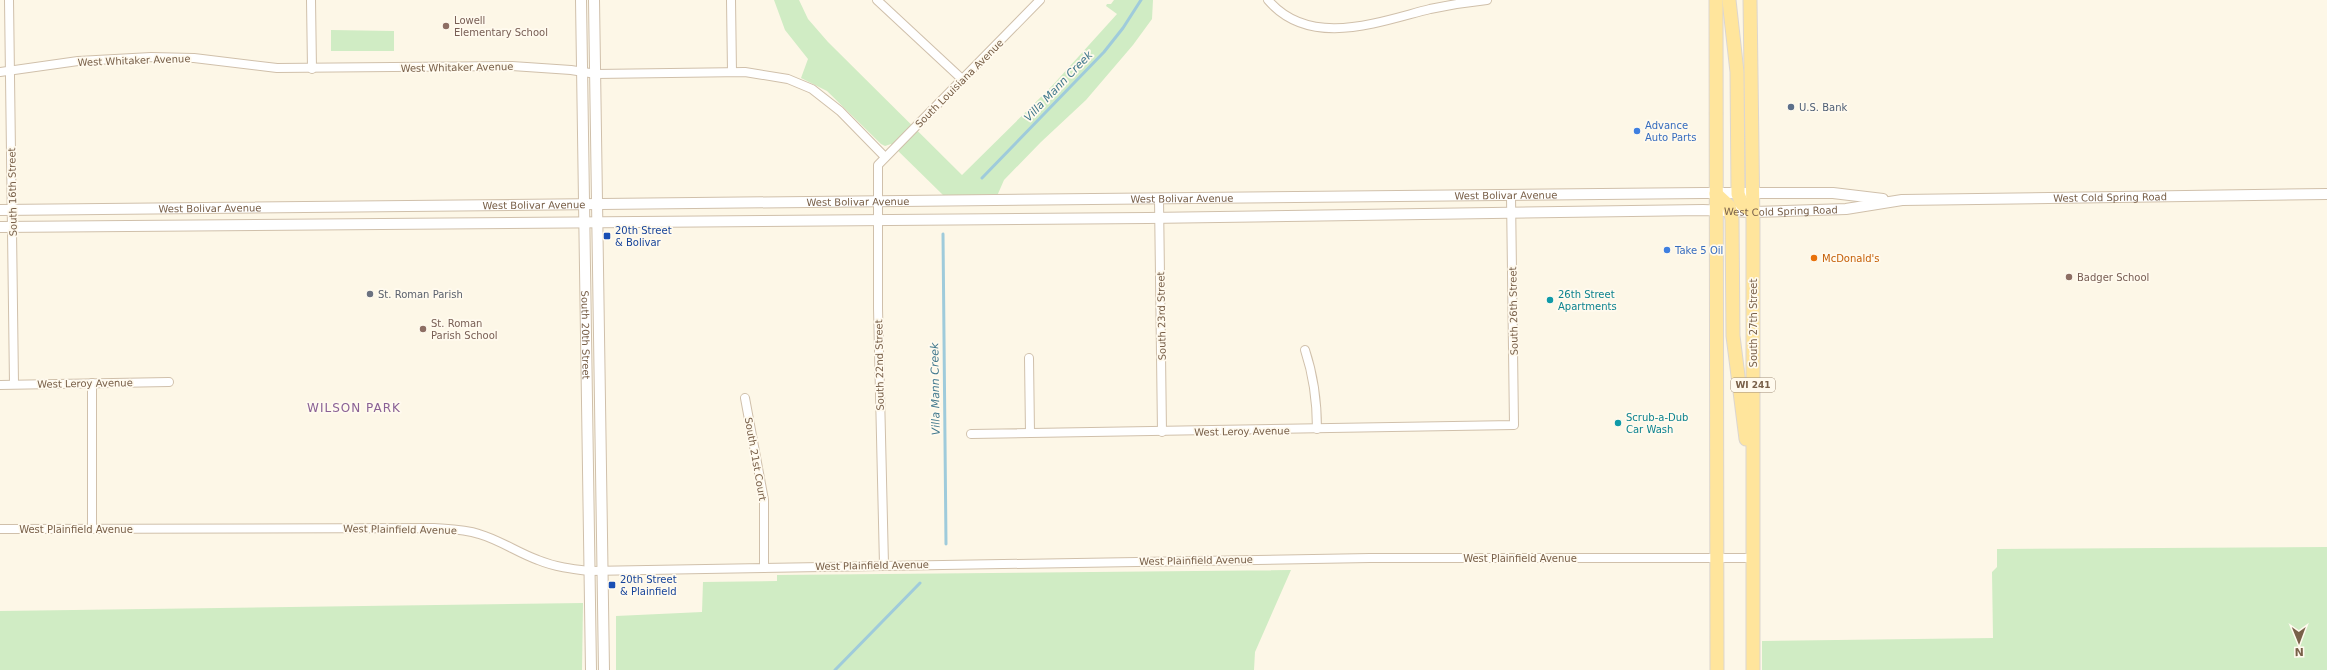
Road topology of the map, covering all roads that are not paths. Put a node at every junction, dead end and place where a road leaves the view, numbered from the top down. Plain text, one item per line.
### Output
1 (9, 0) edge
2 (311, 0) edge
3 (581, 0) edge
4 (594, 0) edge
5 (731, 0) edge
6 (877, 0) edge
7 (1040, 0) edge
8 (1268, 0) edge
9 (1487, 0) edge
10 (1716, 0) edge
11 (1729, 0) edge
12 (1750, 0) edge
13 (312, 68) junction
14 (0, 72) edge
15 (10, 72) junction
16 (582, 72) junction
17 (732, 72) junction
18 (596, 74) junction
19 (963, 80) junction
20 (885, 157) junction
21 (878, 165) joint
22 (1640, 194) junction
23 (1716, 194) junction
24 (1738, 194) junction
25 (1752, 194) junction
26 (2327, 194) edge
27 (1511, 196) junction
28 (1338, 197) junction
29 (1160, 199) junction
30 (1892, 200) junction
31 (878, 203) junction
32 (584, 205) junction
33 (597, 205) junction
34 (0, 210) edge
35 (13, 210) junction
36 (1716, 211) junction
37 (1640, 212) junction
38 (1731, 212) junction
39 (1753, 212) junction
40 (1511, 213) junction
41 (1338, 215) junction
42 (1160, 217) junction
43 (878, 219) junction
44 (598, 222) junction
45 (584, 223) junction
46 (0, 227) edge
47 (12, 227) junction
48 (1305, 350) dead end
49 (1029, 358) dead end
50 (169, 382) dead end
51 (92, 383) junction
52 (14, 384) junction
53 (0, 385) edge
54 (745, 398) dead end
55 (1514, 425) joint
56 (1317, 430) junction
57 (1162, 432) junction
58 (1030, 433) junction
59 (971, 434) dead end
60 (1753, 491) junction
61 (0, 529) edge
62 (92, 529) junction
63 (1718, 557) junction
64 (1752, 558) junction
65 (884, 565) junction
66 (764, 568) junction
67 (590, 570) junction
68 (603, 571) junction
69 (591, 670) edge
70 (604, 670) edge
71 (1717, 670) edge
72 (1753, 670) edge

1 - 15 street, South 16th Street
2 - 13 street
3 - 16 street, South 20th Street
4 - 18 street, South 20th Street
5 - 17 street
6 - 19 street
7 - 19 street, South Louisiana Avenue
8 - 9 street
10 - 23 main road, WI 241
11 - 24 main road
12 - 25 main road, South 27th Street / WI 241
13 - 15 street, West Whitaker Avenue
13 - 16 street, West Whitaker Avenue
14 - 15 street, West Whitaker Avenue
15 - 35 street, South 16th Street
16 - 18 street, West Whitaker Avenue
16 - 32 street, South 20th Street
17 - 18 street, West Whitaker Avenue
17 - 20 street, West Whitaker Avenue
18 - 33 street, South 20th Street
19 - 20 street, South Louisiana Avenue
20 - 21 street, South Louisiana Avenue
21 - 31 street, South 22nd Street
22 - 23 street, West Bolivar Avenue
22 - 27 street, West Bolivar Avenue
22 - 37 street
23 - 24 street, West Cold Spring Road
23 - 36 main road, WI 241
23 - 38 main road
24 - 25 street, West Cold Spring Road
24 - 39 main road
25 - 30 street, West Cold Spring Road
25 - 39 main road, South 27th Street / WI 241
26 - 30 street, West Cold Spring Road
27 - 28 street, West Bolivar Avenue
27 - 40 street, South 26th Street
28 - 29 street, West Bolivar Avenue
28 - 41 street
29 - 31 street, West Bolivar Avenue
29 - 42 street, South 23rd Street
30 - 39 street, West Cold Spring Road
31 - 33 street, West Bolivar Avenue
31 - 43 street, South 22nd Street
32 - 33 street, West Bolivar Avenue
32 - 35 street, West Bolivar Avenue
32 - 45 street, South 20th Street
33 - 44 street, South 20th Street
34 - 35 street, West Bolivar Avenue
35 - 47 street, South 16th Street
36 - 37 street, West Bolivar Avenue
36 - 38 street, West Cold Spring Road
36 - 63 main road, WI 241
37 - 40 street, West Bolivar Avenue
38 - 39 street, West Cold Spring Road
38 - 60 main road
39 - 60 main road, South 27th Street / WI 241
40 - 41 street, West Bolivar Avenue
40 - 55 street, South 26th Street
41 - 42 street, West Bolivar Avenue
42 - 43 street, West Bolivar Avenue
42 - 57 street, South 23rd Street
43 - 44 street, West Bolivar Avenue
43 - 65 street, South 22nd Street
44 - 45 street, West Bolivar Avenue
44 - 68 street, South 20th Street
45 - 47 street, West Bolivar Avenue
45 - 67 street, South 20th Street
46 - 47 street, West Bolivar Avenue
47 - 52 street, South 16th Street
48 - 56 street
49 - 58 street
50 - 51 street, West Leroy Avenue
51 - 52 street, West Leroy Avenue
51 - 62 street
52 - 53 street, West Leroy Avenue
54 - 66 street, South 21st Court
55 - 56 street, West Leroy Avenue
56 - 57 street, West Leroy Avenue
57 - 58 street, West Leroy Avenue
58 - 59 street, West Leroy Avenue
60 - 64 main road, South 27th Street / WI 241
61 - 62 street, West Plainfield Avenue
62 - 67 street, West Plainfield Avenue
63 - 64 street, West Plainfield Avenue
63 - 65 street, West Plainfield Avenue
63 - 71 main road, WI 241
64 - 72 main road, South 27th Street / WI 241
65 - 66 street, West Plainfield Avenue
66 - 68 street, West Plainfield Avenue
67 - 68 street, West Plainfield Avenue
67 - 69 street, South 20th Street
68 - 70 street, South 20th Street

